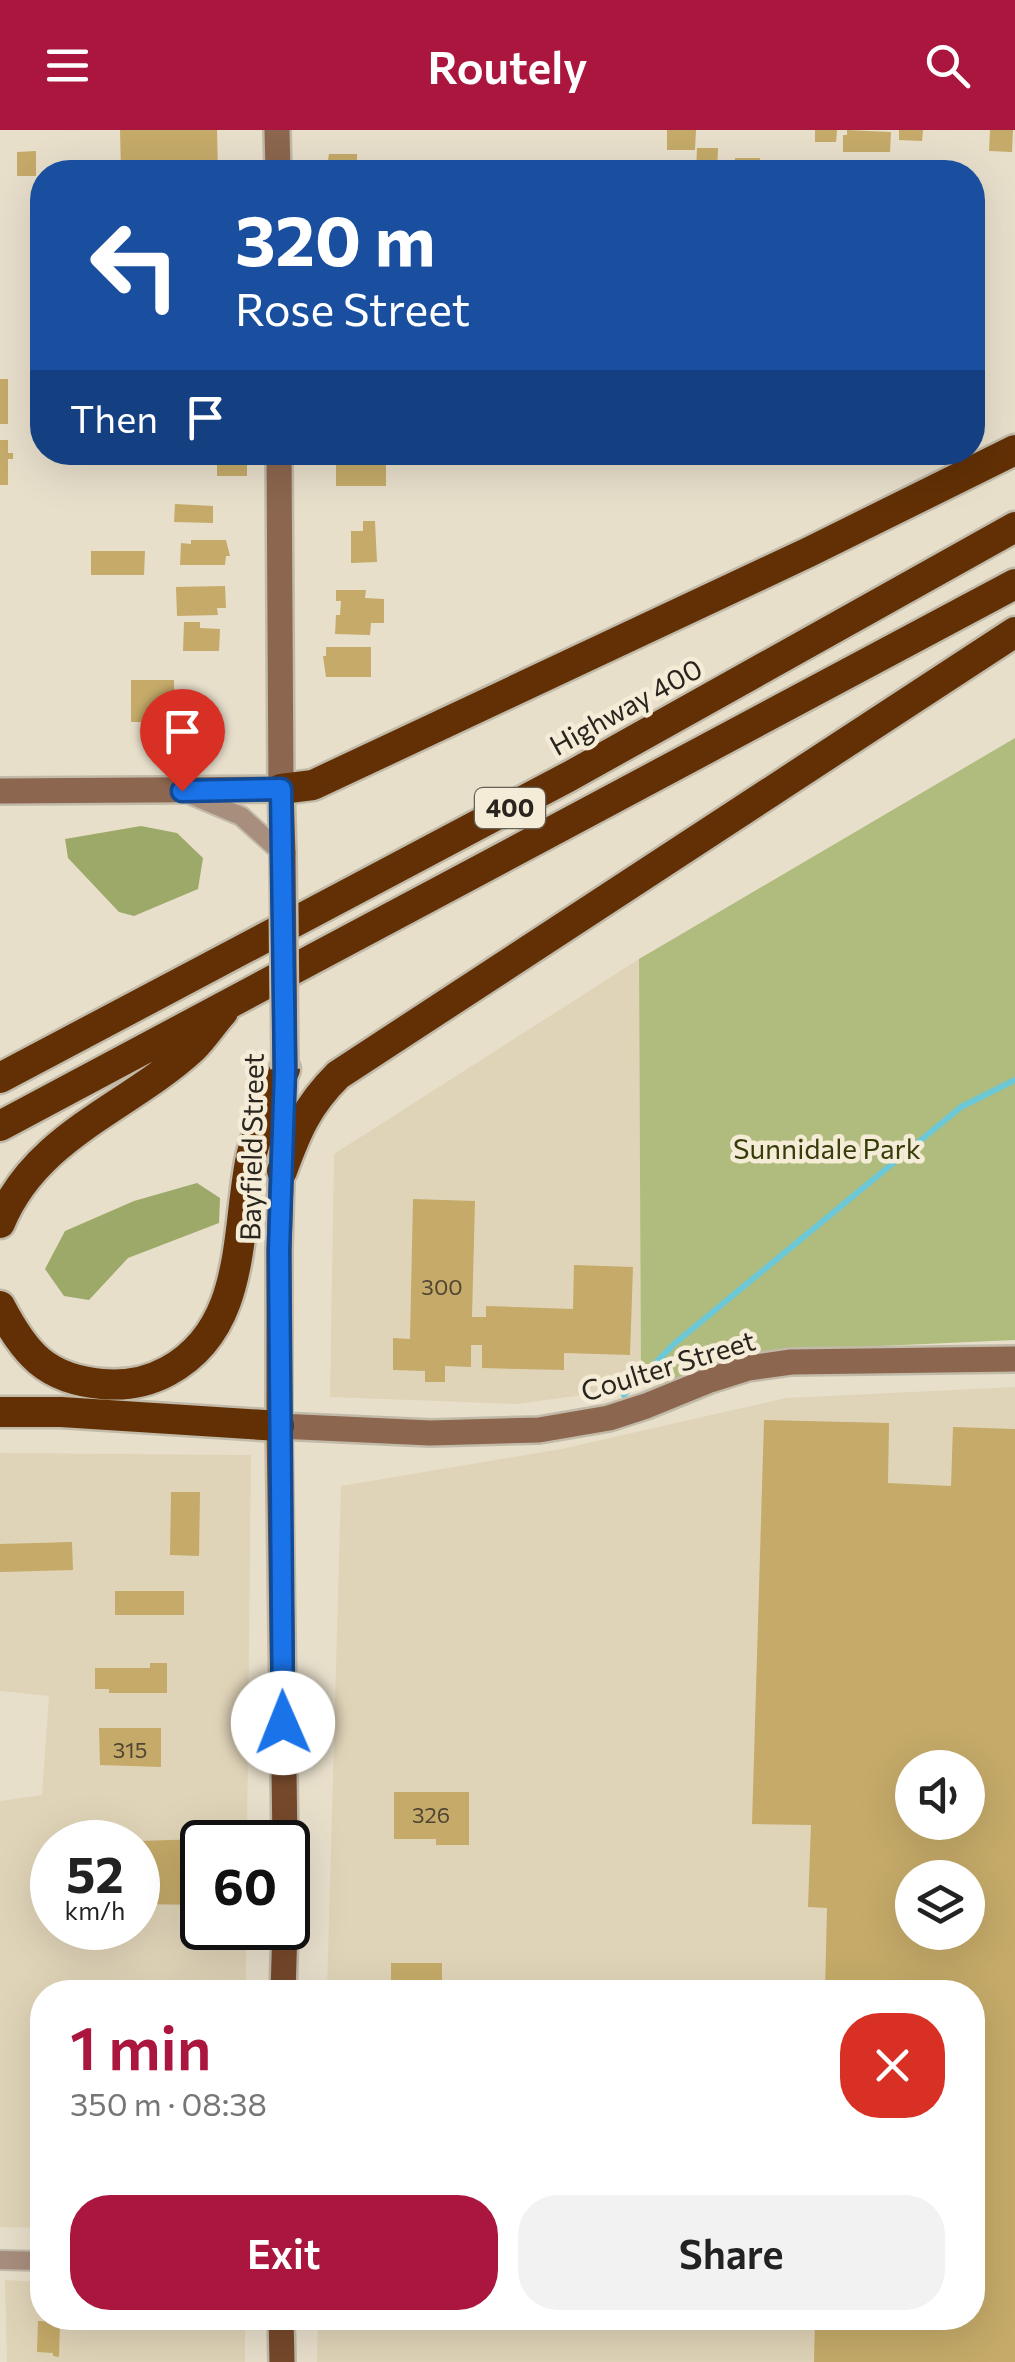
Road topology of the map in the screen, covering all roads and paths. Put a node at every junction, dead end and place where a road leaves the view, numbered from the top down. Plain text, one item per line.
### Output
1 (278, 130) edge
2 (278, 160) edge
3 (1015, 450) edge
4 (279, 465) edge
5 (985, 465) edge
6 (985, 465) edge
7 (1015, 527) edge
8 (1015, 584) edge
9 (1015, 632) edge
10 (281, 789) junction
11 (0, 791) edge
12 (182, 791) junction
13 (282, 854) junction
14 (232, 1000) junction
15 (285, 1070) junction
16 (0, 1078) edge
17 (0, 1126) edge
18 (282, 1171) junction
19 (0, 1224) edge
20 (0, 1306) edge
21 (1015, 1359) edge
22 (0, 1412) edge
23 (279, 1426) junction
24 (285, 1820) edge
25 (285, 1950) edge
26 (284, 1980) edge
27 (0, 2260) edge
28 (30, 2261) edge
29 (281, 2330) edge
30 (282, 2362) edge

1 - 2 street
3 - 5 highway
4 - 10 street, Bayfield Street
6 - 10 highway
7 - 16 highway, Highway 400 / 400
8 - 14 highway, 400
9 - 18 highway
10 - 12 street
10 - 13 main road, Bayfield Street
11 - 12 street
12 - 13 street
13 - 15 main road, Bayfield Street, bridge
14 - 17 highway, 400
14 - 19 highway
15 - 18 main road, Bayfield Street
15 - 20 highway
18 - 23 main road, Bayfield Street
21 - 23 street, Coulter Street
22 - 23 highway
23 - 24 main road, Bayfield Street
25 - 26 main road
27 - 28 street
29 - 30 main road

